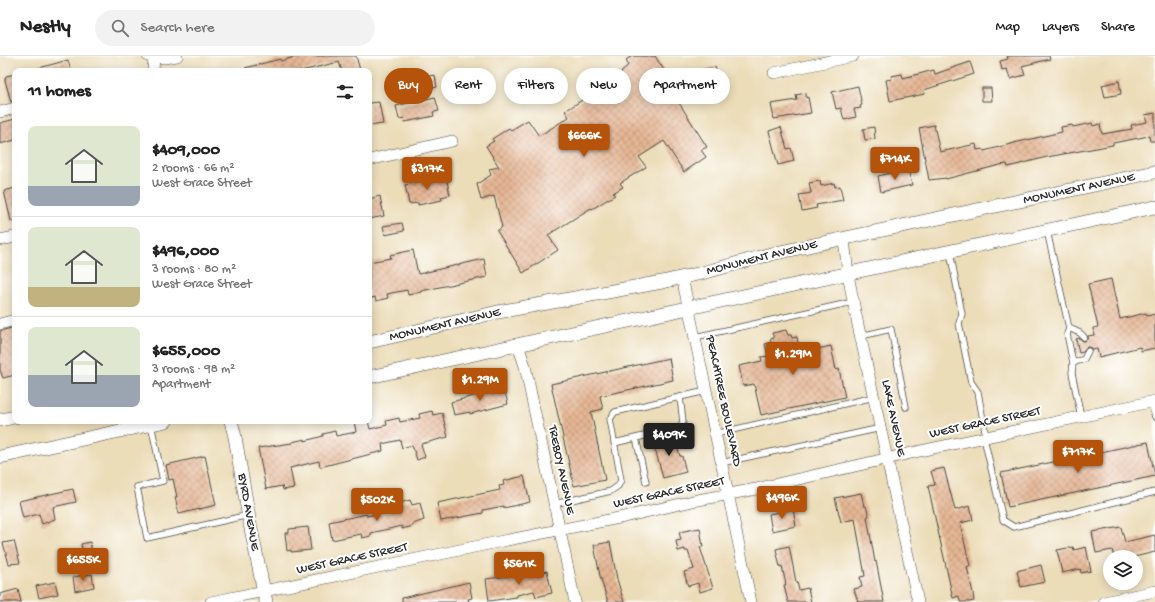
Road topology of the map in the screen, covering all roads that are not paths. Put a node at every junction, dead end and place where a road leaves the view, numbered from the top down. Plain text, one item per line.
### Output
1 (177, 56) edge
2 (853, 56) edge
3 (151, 57) edge
4 (153, 68) edge
5 (774, 73) dead end
6 (12, 109) edge
7 (0, 112) edge
8 (452, 141) dead end
9 (372, 159) edge
10 (1155, 172) edge
11 (1155, 207) edge
12 (1047, 231) junction
13 (12, 238) edge
14 (844, 239) junction
15 (0, 240) edge
16 (950, 252) junction
17 (848, 274) junction
18 (682, 277) junction
19 (853, 302) junction
20 (688, 308) junction
21 (12, 321) edge
22 (0, 324) edge
23 (1070, 328) junction
24 (861, 336) junction
25 (695, 337) junction
26 (1084, 337) dead end
27 (372, 341) edge
28 (518, 345) junction
29 (1088, 351) dead end
30 (1073, 363) junction
31 (372, 376) edge
32 (706, 391) junction
33 (680, 397) junction
34 (874, 397) junction
35 (1153, 402) edge
36 (906, 407) dead end
37 (1081, 417) junction
38 (1155, 417) edge
39 (12, 418) edge
40 (0, 420) edge
41 (151, 424) joint
42 (232, 424) edge
43 (881, 428) junction
44 (715, 434) junction
45 (985, 437) junction
46 (636, 438) junction
47 (614, 442) junction
48 (0, 457) edge
49 (888, 459) junction
50 (722, 463) junction
51 (646, 482) dead end
52 (1155, 492) edge
53 (728, 494) junction
54 (554, 504) junction
55 (249, 514) junction
56 (560, 529) junction
57 (1155, 591) edge
58 (265, 597) edge
59 (211, 602) edge
60 (575, 602) edge
61 (751, 602) edge
62 (918, 602) edge
63 (1104, 602) edge

1 - 3 street
2 - 5 street
3 - 4 street
6 - 7 street
8 - 9 street
10 - 14 street, MONUMENT AVENUE
11 - 12 street
12 - 16 street
12 - 23 lane
13 - 15 street
14 - 17 street, LAKE AVENUE
14 - 18 street, MONUMENT AVENUE
16 - 17 street
16 - 45 lane
17 - 19 street, LAKE AVENUE
17 - 20 street
18 - 20 street, PEACHTREE BOULEVARD
18 - 27 street, MONUMENT AVENUE
19 - 24 street, LAKE AVENUE
19 - 25 lane
20 - 25 street, PEACHTREE BOULEVARD
20 - 28 street
21 - 22 street
23 - 26 lane
23 - 30 lane
24 - 34 street, LAKE AVENUE
24 - 36 lane
25 - 32 street, PEACHTREE BOULEVARD
28 - 31 street
28 - 54 street, TREBOY AVENUE
29 - 30 lane
30 - 37 lane
32 - 33 lane
32 - 44 street, PEACHTREE BOULEVARD
33 - 46 lane
33 - 47 lane
34 - 43 street, LAKE AVENUE
34 - 44 lane
35 - 37 street, WEST GRACE STREET
35 - 38 lane
37 - 45 street, WEST GRACE STREET
39 - 40 street
41 - 48 street
41 - 55 lane
42 - 55 street, BYRD AVENUE
43 - 49 street, LAKE AVENUE
43 - 50 lane
44 - 50 street, PEACHTREE BOULEVARD
45 - 49 street, WEST GRACE STREET
45 - 52 lane
46 - 47 lane
46 - 51 lane
47 - 54 lane
49 - 53 street, WEST GRACE STREET
49 - 62 street, LAKE AVENUE
50 - 53 street, PEACHTREE BOULEVARD
53 - 56 street, WEST GRACE STREET
53 - 61 street, PEACHTREE BOULEVARD
54 - 56 street, TREBOY AVENUE
55 - 58 street, BYRD AVENUE
56 - 58 street, WEST GRACE STREET
56 - 60 street, TREBOY AVENUE
57 - 63 street
58 - 59 street, WEST GRACE STREET

